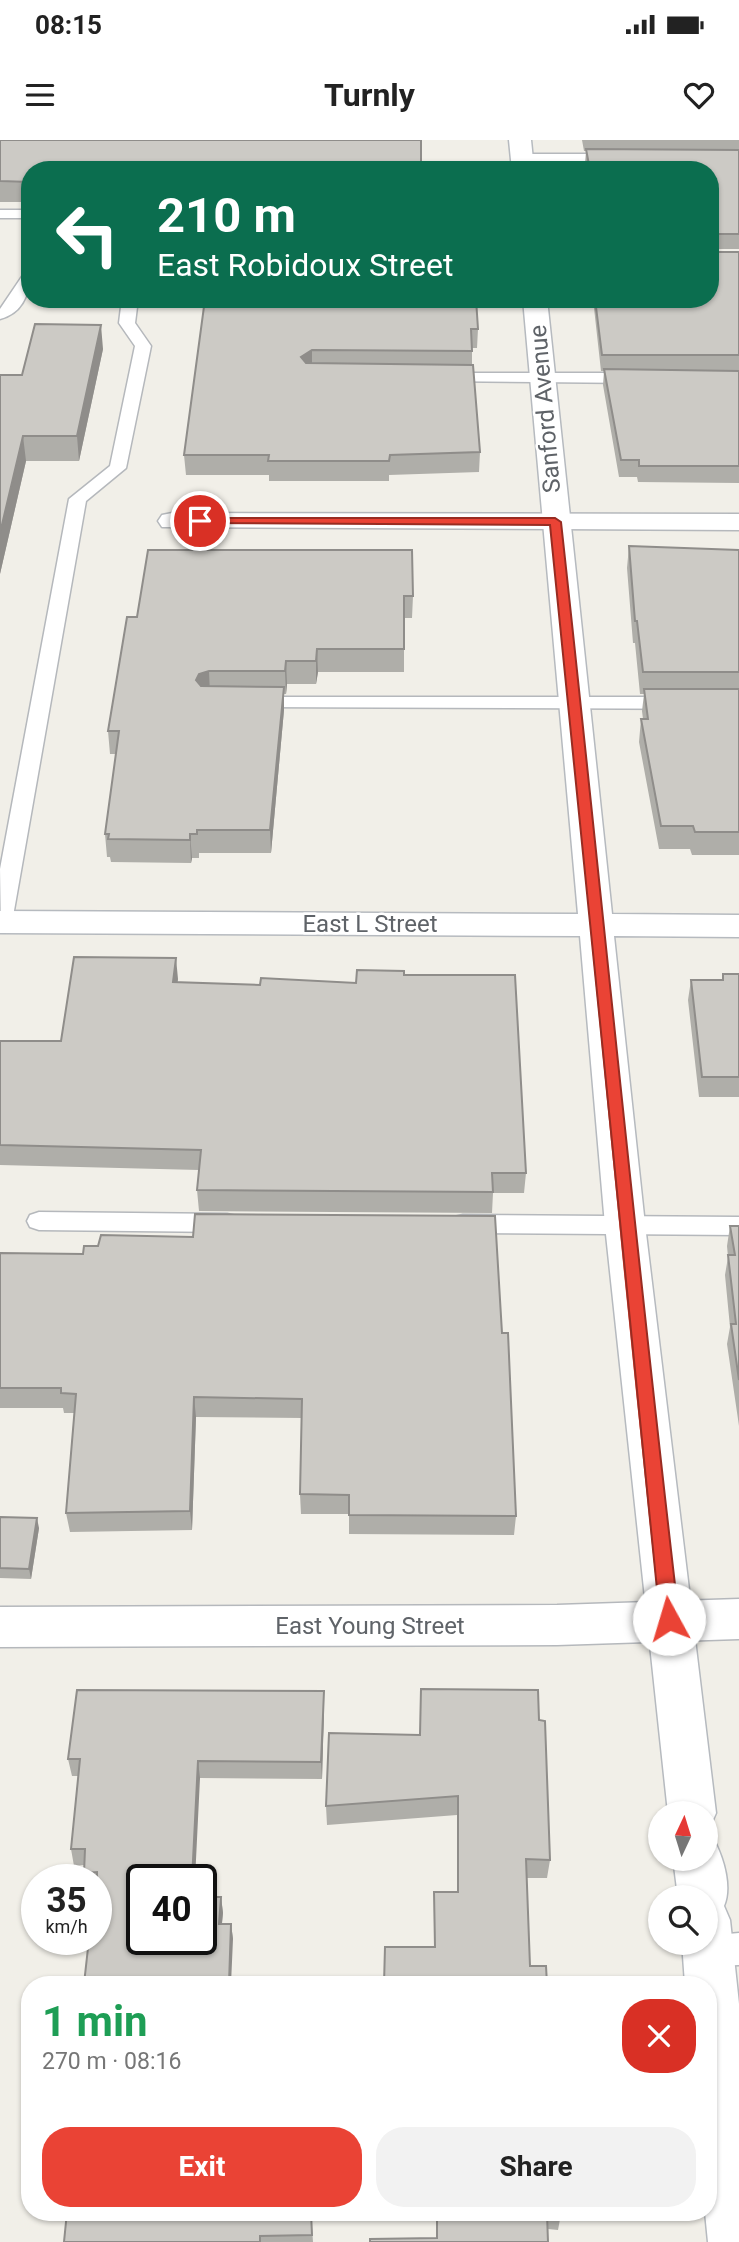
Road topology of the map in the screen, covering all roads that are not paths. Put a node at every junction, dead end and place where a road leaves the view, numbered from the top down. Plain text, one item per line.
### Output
1 (522, 156) edge
2 (630, 158) edge
3 (0, 214) edge
4 (21, 214) edge
5 (21, 291) edge
6 (129, 308) edge
7 (536, 308) edge
8 (0, 314) edge
9 (420, 377) edge
10 (541, 378) junction
11 (660, 379) edge
12 (172, 521) dead end
13 (555, 522) junction
14 (739, 522) edge
15 (236, 703) edge
16 (575, 703) junction
17 (739, 703) edge
18 (0, 922) edge
19 (598, 926) junction
20 (739, 926) edge
21 (39, 1222) dead end
22 (248, 1223) edge
23 (444, 1224) edge
24 (625, 1225) junction
25 (739, 1226) edge
26 (669, 1619) junction
27 (739, 1619) edge
28 (0, 1627) edge
29 (691, 1801) edge
30 (718, 1939) edge
31 (736, 2242) edge

1 - 2 lane
3 - 4 lane
5 - 8 lane
6 - 18 lane
7 - 10 street, Sanford Avenue
9 - 10 lane
10 - 11 lane
10 - 13 street, Sanford Avenue
12 - 13 street
13 - 14 street
13 - 16 street, Sanford Avenue
15 - 16 lane
16 - 17 lane
16 - 19 street, Sanford Avenue
18 - 19 street, East L Street
19 - 20 street, East L Street
19 - 24 street, Sanford Avenue
21 - 22 lane
23 - 24 lane
24 - 25 lane
24 - 26 street, Sanford Avenue
26 - 27 street, East Young Street
26 - 28 street, East Young Street
26 - 29 street, Sanford Avenue
30 - 31 street

